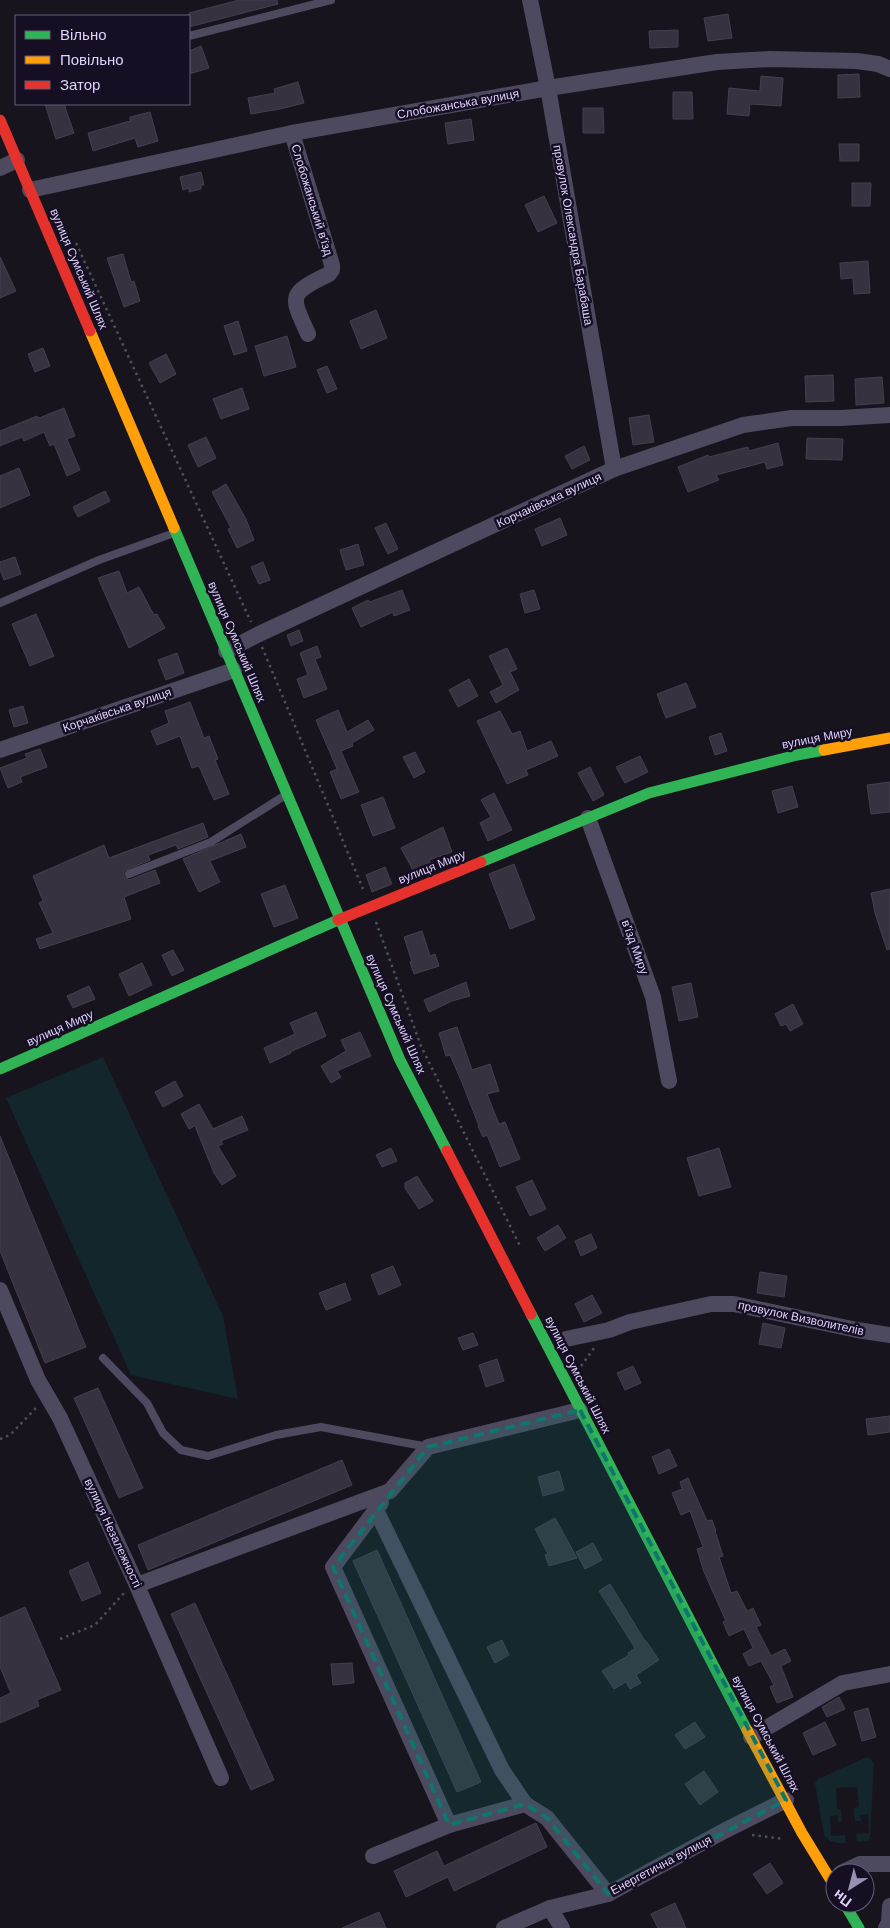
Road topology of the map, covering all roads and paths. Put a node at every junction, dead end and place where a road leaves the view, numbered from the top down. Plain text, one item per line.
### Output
1 (331, 0) edge
2 (530, 0) edge
3 (190, 36) edge
4 (890, 69) edge
5 (548, 88) junction
6 (0, 120) edge
7 (292, 134) junction
8 (17, 160) junction
9 (0, 168) edge
10 (30, 190) junction
11 (74, 239) dead end
12 (308, 334) dead end
13 (890, 415) edge
14 (614, 470) junction
15 (176, 532) junction
16 (0, 604) edge
17 (257, 635) junction
18 (226, 651) junction
19 (234, 670) junction
20 (890, 738) edge
21 (0, 750) edge
22 (288, 794) junction
23 (588, 818) junction
24 (129, 874) dead end
25 (370, 907) junction
26 (340, 919) junction
27 (0, 1069) edge
28 (669, 1081) dead end
29 (522, 1250) dead end
30 (0, 1290) edge
31 (609, 1330) junction
32 (890, 1334) edge
33 (566, 1339) joint
34 (103, 1358) dead end
35 (580, 1366) junction
36 (565, 1382) junction
37 (46, 1397) junction
38 (580, 1410) junction
39 (0, 1439) edge
40 (428, 1447) junction
41 (390, 1491) junction
42 (376, 1510) junction
43 (136, 1583) junction
44 (60, 1639) dead end
45 (890, 1674) edge
46 (750, 1737) junction
47 (221, 1778) dead end
48 (786, 1800) junction
49 (525, 1804) junction
50 (449, 1825) junction
51 (373, 1856) dead end
52 (825, 1863) edge
53 (875, 1864) edge
54 (890, 1864) edge
55 (608, 1894) junction
56 (890, 1906) edge
57 (550, 1908) junction
58 (850, 1913) edge
59 (504, 1928) edge
60 (562, 1928) edge
61 (859, 1928) edge
62 (886, 1928) edge

1 - 3 lane
2 - 5 street, провулок Олександра Барабаша
4 - 5 street, Слобожанська вулиця
5 - 7 street, Слобожанська вулиця
5 - 14 street, провулок Олександра Барабаша
6 - 8 main road, вулиця Сумський Шлях
7 - 10 street, Слобожанська вулиця
7 - 12 street, Слобожанський в'їзд
8 - 9 street
8 - 10 main road, вулиця Сумський Шлях
10 - 15 main road, вулиця Сумський Шлях
11 - 17 path
13 - 14 street, Корчаківська вулиця
14 - 17 street, Корчаківська вулиця
15 - 16 lane
15 - 18 main road, вулиця Сумський Шлях
17 - 18 street, Корчаківська вулиця
17 - 25 path
18 - 19 main road, вулиця Сумський Шлях
19 - 21 street, Корчаківська вулиця
19 - 22 main road, вулиця Сумський Шлях
20 - 23 main road, вулиця Миру
22 - 24 lane
22 - 26 main road, вулиця Сумський Шлях
23 - 25 main road, вулиця Миру
23 - 28 street, в'їзд Миру
25 - 26 main road, вулиця Миру
25 - 29 path
26 - 27 main road, вулиця Миру
26 - 36 main road, вулиця Сумський Шлях
30 - 37 street, вулиця Незалежності
31 - 32 street, провулок Визволителів
31 - 33 street, провулок Визволителів
31 - 35 path
33 - 35 path
34 - 40 lane
35 - 36 path
36 - 38 main road, вулиця Сумський Шлях
37 - 39 path
37 - 43 street, вулиця Незалежності
38 - 40 street
38 - 46 main road, вулиця Сумський Шлях
40 - 41 street
41 - 42 street
41 - 43 street
42 - 49 street
42 - 50 street
43 - 44 path
43 - 47 street, вулиця Незалежності
45 - 46 street
46 - 48 main road, вулиця Сумський Шлях
48 - 52 main road, вулиця Сумський Шлях
48 - 55 street, Енергетична вулиця
49 - 50 street
49 - 55 street
50 - 51 street
53 - 54 street
55 - 57 street, Енергетична вулиця
56 - 62 street
57 - 59 street, Енергетична вулиця
57 - 60 street
58 - 61 main road

